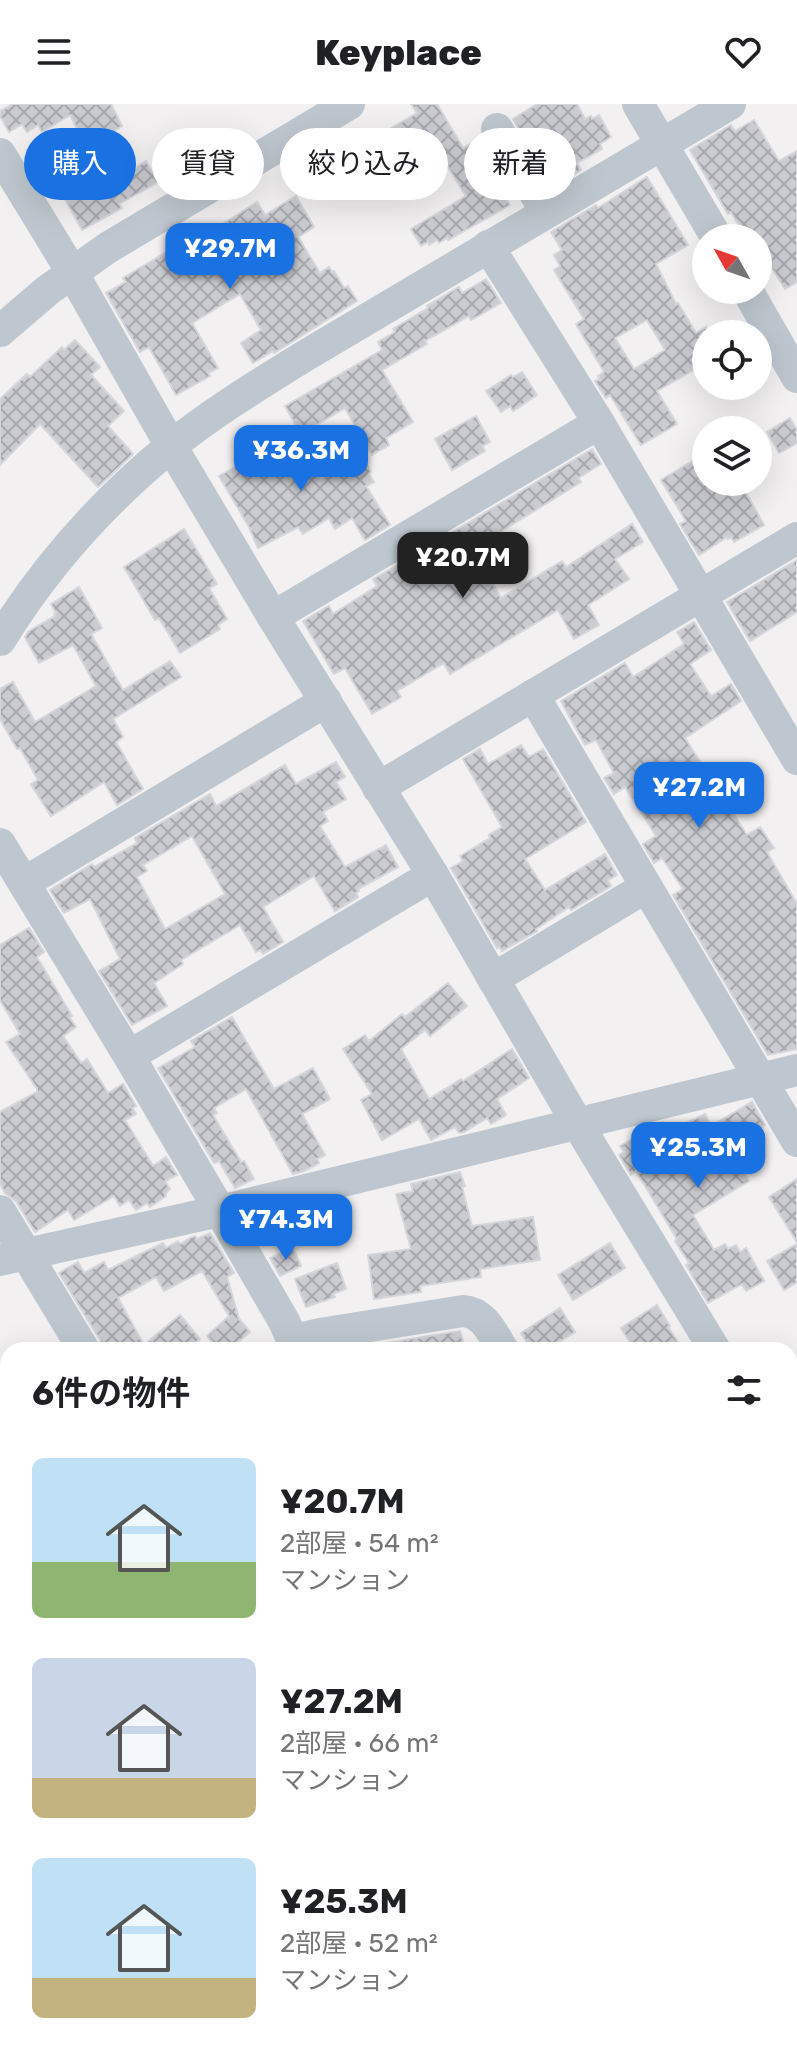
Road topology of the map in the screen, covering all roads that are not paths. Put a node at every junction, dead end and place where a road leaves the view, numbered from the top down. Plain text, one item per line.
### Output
1 (349, 104) edge
2 (638, 104) edge
3 (730, 104) edge
4 (662, 144) junction
5 (0, 154) edge
6 (539, 200) edge
7 (546, 212) junction
8 (709, 224) edge
9 (488, 246) junction
10 (72, 272) junction
11 (755, 304) edge
12 (0, 331) edge
13 (797, 377) edge
14 (599, 423) junction
15 (171, 446) junction
16 (797, 538) edge
17 (701, 595) junction
18 (273, 617) junction
19 (0, 640) edge
20 (533, 695) junction
21 (326, 701) junction
22 (797, 759) edge
23 (378, 788) junction
24 (0, 844) edge
25 (433, 875) junction
26 (24, 883) junction
27 (646, 887) junction
28 (493, 979) junction
29 (129, 1056) junction
30 (797, 1070) edge
31 (759, 1079) junction
32 (577, 1123) junction
33 (797, 1141) edge
34 (0, 1211) edge
35 (220, 1211) junction
36 (13, 1257) edge
37 (78, 1342) edge
38 (291, 1342) edge
39 (301, 1342) edge
40 (498, 1342) edge
41 (702, 1342) edge

1 - 10 street
2 - 4 street
3 - 4 street
4 - 7 street
4 - 8 street
5 - 10 street
6 - 7 street
7 - 9 street
9 - 14 street
9 - 15 street
10 - 12 street
10 - 15 street
11 - 13 street
14 - 17 street
14 - 18 street
15 - 18 street
15 - 19 street
16 - 17 street
17 - 20 street
17 - 22 street
18 - 21 street
20 - 23 street
20 - 27 street
21 - 23 street
21 - 26 street
23 - 25 street
24 - 26 street
25 - 28 street
25 - 29 street
26 - 29 street
27 - 28 street
27 - 31 street
28 - 32 street
29 - 35 street
30 - 31 street
31 - 32 street
31 - 33 street
32 - 35 street
32 - 41 street
34 - 36 street
35 - 36 street
35 - 38 street
36 - 37 street
39 - 40 street

